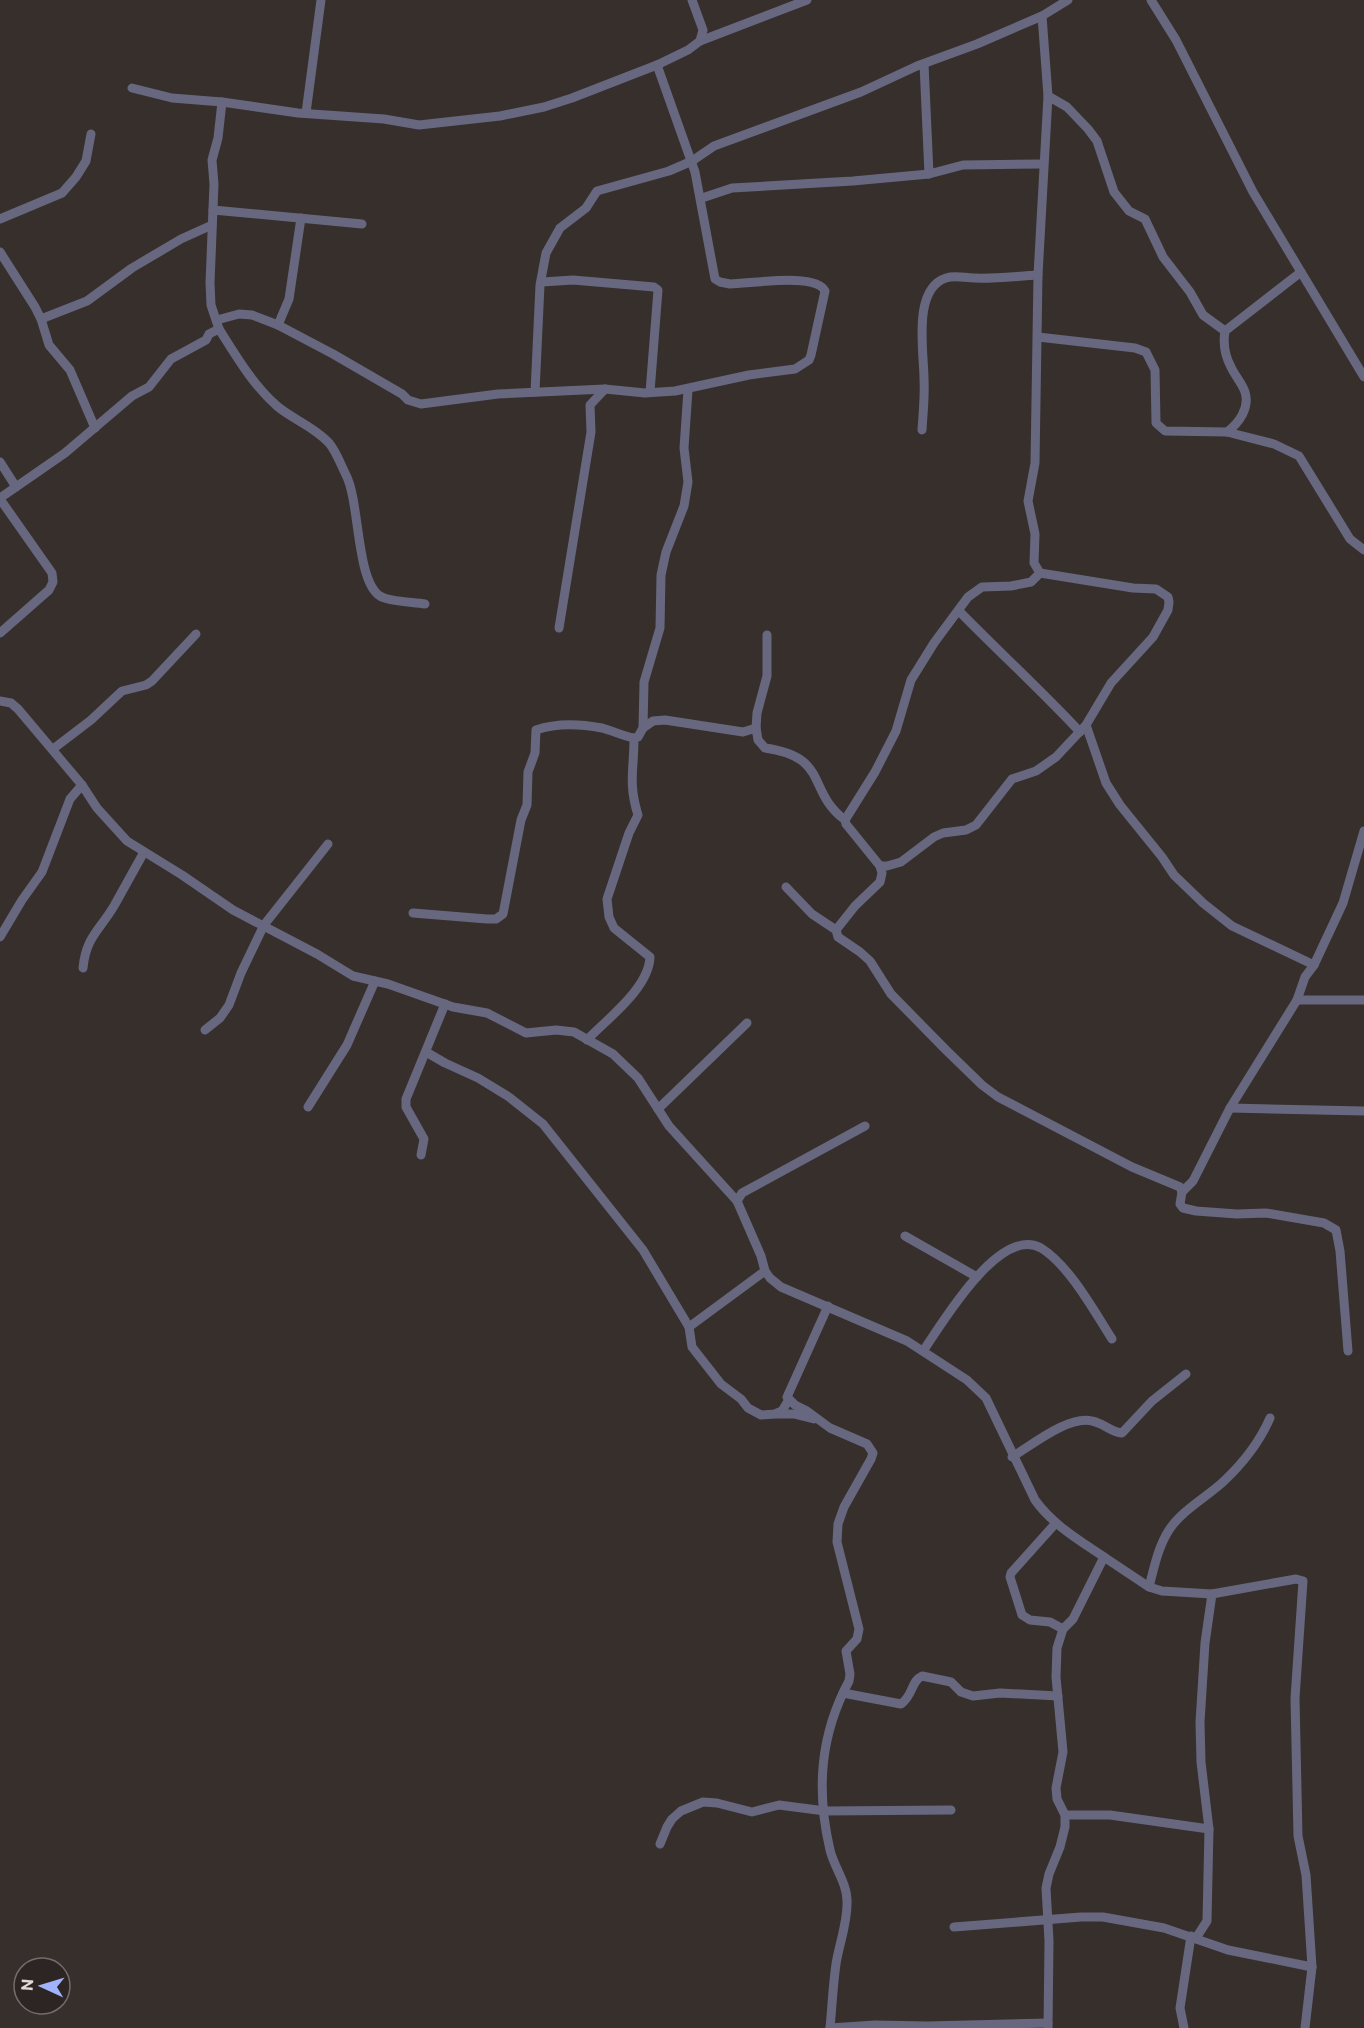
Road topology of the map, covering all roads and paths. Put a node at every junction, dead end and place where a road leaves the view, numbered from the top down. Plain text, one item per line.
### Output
1 (321, 0) edge
2 (692, 0) edge
3 (807, 0) edge
4 (1068, 0) edge
5 (1151, 0) edge
6 (1042, 16) junction
7 (700, 40) junction
8 (924, 63) junction
9 (657, 65) junction
10 (132, 88) dead end
11 (1048, 96) junction
12 (222, 102) junction
13 (306, 113) junction
14 (92, 134) dead end
15 (692, 161) junction
16 (1043, 164) junction
17 (929, 174) junction
18 (702, 198) junction
19 (213, 210) junction
20 (301, 218) junction
21 (0, 219) edge
22 (362, 224) dead end
23 (212, 225) junction
24 (0, 252) edge
25 (1301, 272) junction
26 (1038, 275) junction
27 (542, 282) junction
28 (41, 319) junction
29 (218, 325) junction
30 (278, 325) junction
31 (1225, 331) junction
32 (1038, 337) junction
33 (1364, 377) edge
34 (605, 389) junction
35 (688, 390) junction
36 (534, 392) junction
37 (650, 392) junction
38 (95, 428) junction
39 (922, 430) dead end
40 (1227, 432) junction
41 (0, 462) edge
42 (16, 487) junction
43 (0, 499) edge
44 (1364, 550) edge
45 (1040, 573) junction
46 (425, 604) dead end
47 (959, 610) junction
48 (559, 628) dead end
49 (0, 633) edge
50 (196, 634) dead end
51 (767, 635) dead end
52 (0, 701) edge
53 (643, 728) junction
54 (756, 728) junction
55 (1083, 728) junction
56 (634, 738) junction
57 (53, 749) junction
58 (82, 785) junction
59 (845, 820) junction
60 (1364, 831) edge
61 (328, 844) dead end
62 (144, 852) junction
63 (880, 866) junction
64 (786, 887) dead end
65 (413, 913) dead end
66 (264, 925) junction
67 (836, 930) junction
68 (0, 937) edge
69 (1314, 964) junction
70 (83, 968) dead end
71 (375, 981) junction
72 (1297, 1000) junction
73 (1364, 1000) edge
74 (445, 1004) junction
75 (747, 1023) dead end
76 (205, 1030) dead end
77 (587, 1040) junction
78 (426, 1052) junction
79 (308, 1107) dead end
80 (1230, 1108) junction
81 (658, 1109) junction
82 (1364, 1111) edge
83 (865, 1126) dead end
84 (421, 1155) dead end
85 (1182, 1192) junction
86 (736, 1201) junction
87 (905, 1236) dead end
88 (765, 1271) junction
89 (977, 1277) junction
90 (828, 1306) junction
91 (689, 1327) junction
92 (1112, 1339) dead end
93 (922, 1351) junction
94 (1348, 1351) dead end
95 (1186, 1374) dead end
96 (788, 1401) junction
97 (775, 1414) junction
98 (1270, 1418) dead end
99 (820, 1421) junction
100 (1012, 1457) junction
101 (1055, 1524) junction
102 (1104, 1557) junction
103 (1149, 1587) junction
104 (1212, 1594) junction
105 (1063, 1629) junction
106 (843, 1693) junction
107 (1058, 1696) junction
108 (951, 1810) dead end
109 (825, 1812) junction
110 (1065, 1815) junction
111 (1209, 1829) junction
112 (660, 1844) dead end
113 (1048, 1920) junction
114 (954, 1927) dead end
115 (1194, 1937) junction
116 (1312, 1967) junction
117 (1048, 2025) edge
118 (830, 2028) edge
119 (1184, 2028) edge
120 (1305, 2028) edge

1 - 13 street
2 - 7 street
3 - 7 street
4 - 6 street
5 - 25 street
6 - 8 street
6 - 11 street
7 - 9 street
8 - 15 street
8 - 17 street
9 - 13 street
9 - 15 street
10 - 12 street
11 - 16 street
11 - 31 street
12 - 13 street
12 - 19 street
14 - 21 street
15 - 18 street
15 - 27 street
16 - 17 street
16 - 26 street
17 - 18 street
18 - 35 street
19 - 20 street
19 - 23 street
20 - 22 street
20 - 30 street
23 - 28 street
23 - 29 street
24 - 28 street
25 - 31 street
25 - 33 street
26 - 32 street
26 - 39 street
27 - 36 street
27 - 37 street
28 - 38 street
29 - 30 street
29 - 38 street
29 - 46 street
30 - 36 street
31 - 40 street
32 - 40 street
32 - 45 street
34 - 36 street
34 - 37 street
34 - 48 street
35 - 37 street
35 - 53 street
38 - 42 street
40 - 44 street
41 - 42 street
42 - 43 street
43 - 49 street
45 - 47 street
45 - 55 street
47 - 55 street
47 - 59 street
50 - 57 street
51 - 54 street
52 - 57 street
53 - 54 street
53 - 56 street
54 - 59 street
55 - 63 street
55 - 69 street
56 - 65 street
56 - 77 street
57 - 58 street
58 - 62 street
58 - 68 street
59 - 63 street
60 - 69 street
61 - 66 street
62 - 66 street
62 - 70 street
63 - 67 street
64 - 67 street
66 - 71 street
66 - 76 street
67 - 85 street
69 - 72 street
71 - 74 street
71 - 79 street
72 - 73 street
72 - 80 street
74 - 77 street
74 - 78 street
75 - 81 street
77 - 81 street
78 - 84 street
78 - 91 street
80 - 82 street
80 - 85 street
81 - 86 street
83 - 86 street
85 - 94 street
86 - 88 street
87 - 89 street
88 - 90 street
88 - 91 street
89 - 92 street
89 - 93 street
90 - 93 street
90 - 96 street
91 - 97 street
93 - 100 street
95 - 100 street
96 - 97 street
96 - 99 street
97 - 99 street
98 - 103 street
99 - 106 street
100 - 101 street
101 - 102 street
101 - 105 street
102 - 103 street
102 - 105 street
103 - 104 street
104 - 111 street
104 - 116 street
105 - 107 street
106 - 107 street
106 - 109 street
107 - 110 street
108 - 109 street
109 - 112 street
109 - 118 street
110 - 111 street
110 - 113 street
111 - 115 street
113 - 114 street
113 - 115 street
113 - 117 street
115 - 116 street
115 - 119 street
116 - 120 street
117 - 118 street

